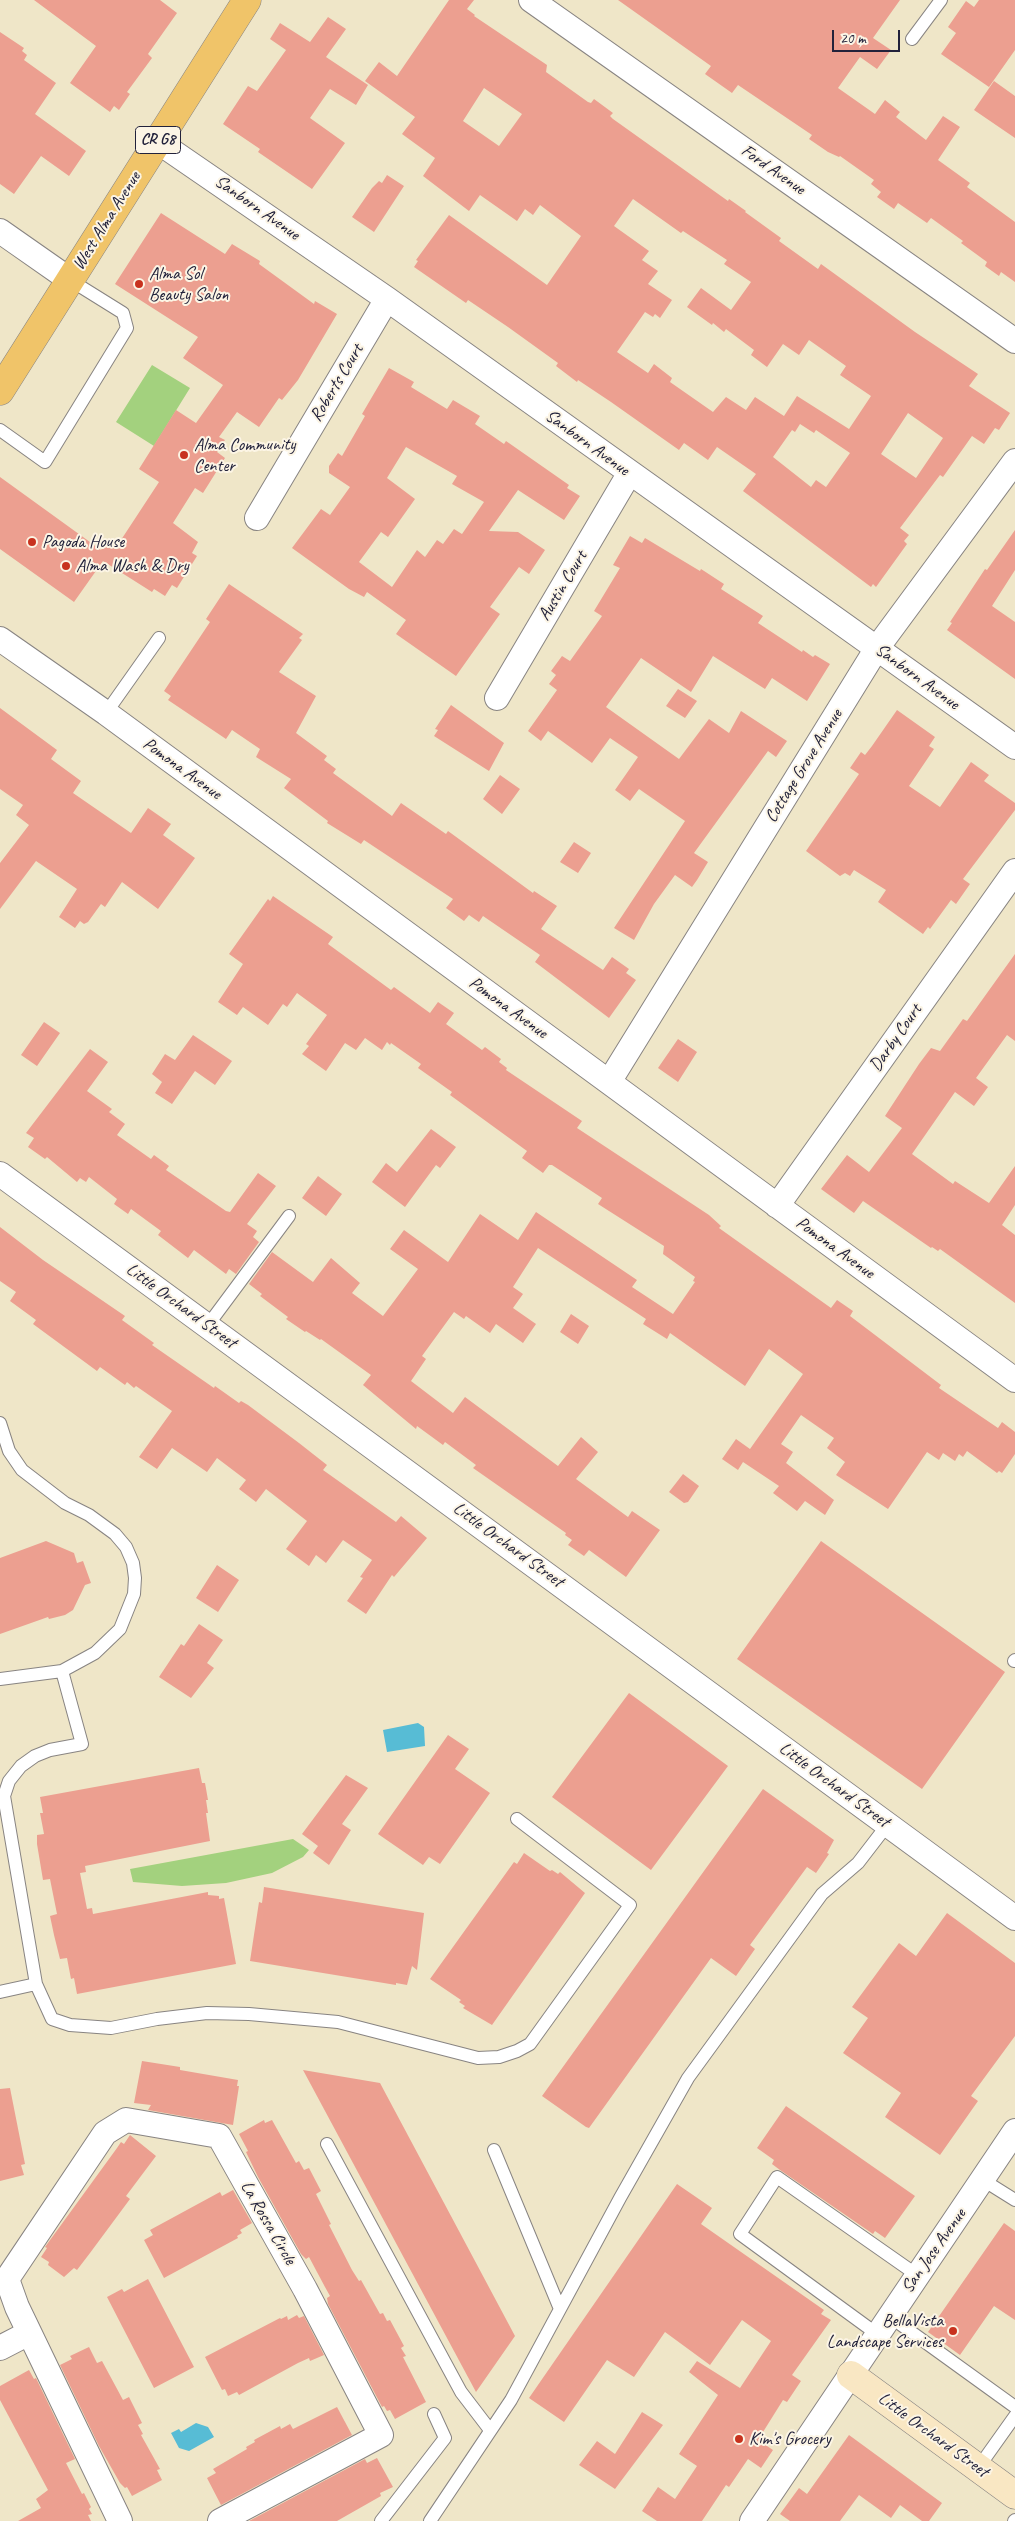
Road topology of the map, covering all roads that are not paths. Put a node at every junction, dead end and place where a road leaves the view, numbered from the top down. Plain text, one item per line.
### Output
1 (247, 0) edge
2 (531, 0) edge
3 (941, 0) edge
4 (912, 40) dead end
5 (157, 141) junction
6 (0, 231) edge
7 (70, 280) junction
8 (387, 299) junction
9 (1015, 341) edge
10 (0, 391) edge
11 (0, 430) edge
12 (1015, 461) edge
13 (630, 474) junction
14 (257, 518) dead end
15 (159, 638) dead end
16 (0, 639) edge
17 (877, 648) junction
18 (497, 698) dead end
19 (106, 713) junction
20 (1015, 747) edge
21 (1015, 871) edge
22 (609, 1082) junction
23 (0, 1174) edge
24 (778, 1206) junction
25 (289, 1216) dead end
26 (208, 1325) junction
27 (1015, 1380) edge
28 (0, 1423) edge
29 (62, 1671) junction
30 (0, 1679) edge
31 (518, 1818) dead end
32 (888, 1824) junction
33 (1015, 1918) edge
34 (36, 1984) junction
35 (0, 1992) edge
36 (1015, 2131) edge
37 (327, 2144) dead end
38 (494, 2150) dead end
39 (983, 2180) junction
40 (1015, 2200) edge
41 (917, 2275) junction
42 (8, 2309) edge
43 (560, 2309) junction
44 (883, 2325) junction
45 (29, 2332) junction
46 (0, 2348) edge
47 (851, 2375) junction
48 (1015, 2407) edge
49 (434, 2414) dead end
50 (1015, 2416) edge
51 (490, 2430) junction
52 (978, 2468) junction
53 (1015, 2495) edge
54 (120, 2521) edge
55 (220, 2521) edge
56 (381, 2521) edge
57 (430, 2521) edge
58 (752, 2521) edge

1 - 5 main road, West Alma Avenue / CR G8
2 - 9 street, Ford Avenue
3 - 4 lane
5 - 7 main road, West Alma Avenue / CR G8
5 - 8 street, Sanborn Avenue
6 - 7 street
7 - 10 main road, West Alma Avenue / CR G8
7 - 11 lane
8 - 13 street, Sanborn Avenue
8 - 14 street, Roberts Court
12 - 17 street, Cottage Grove Avenue
13 - 17 street, Sanborn Avenue
13 - 18 street, Austin Court
15 - 19 lane
16 - 19 street, Pomona Avenue
17 - 20 street, Sanborn Avenue
17 - 22 street, Cottage Grove Avenue
19 - 22 street, Pomona Avenue
21 - 24 street, Darby Court
22 - 24 street, Pomona Avenue
23 - 26 street, Little Orchard Street
24 - 27 street, Pomona Avenue
25 - 26 lane
26 - 32 street, Little Orchard Street
28 - 29 lane
29 - 30 lane
29 - 34 lane
31 - 34 lane
32 - 33 street, Little Orchard Street
32 - 43 lane
34 - 35 lane
36 - 39 street, San Jose Avenue
37 - 51 lane
38 - 43 lane
39 - 40 lane
39 - 41 street, San Jose Avenue
41 - 44 street, San Jose Avenue
41 - 44 lane
42 - 45 street, La Rossa Circle
42 - 55 street, La Rossa Circle
43 - 51 lane
44 - 47 street, San Jose Avenue
44 - 48 lane
45 - 46 street
45 - 54 street, La Rossa Circle
47 - 52 street, Little Orchard Street
47 - 58 street, San Jose Avenue
49 - 56 lane
50 - 52 lane
51 - 57 lane
52 - 53 street, Little Orchard Street

